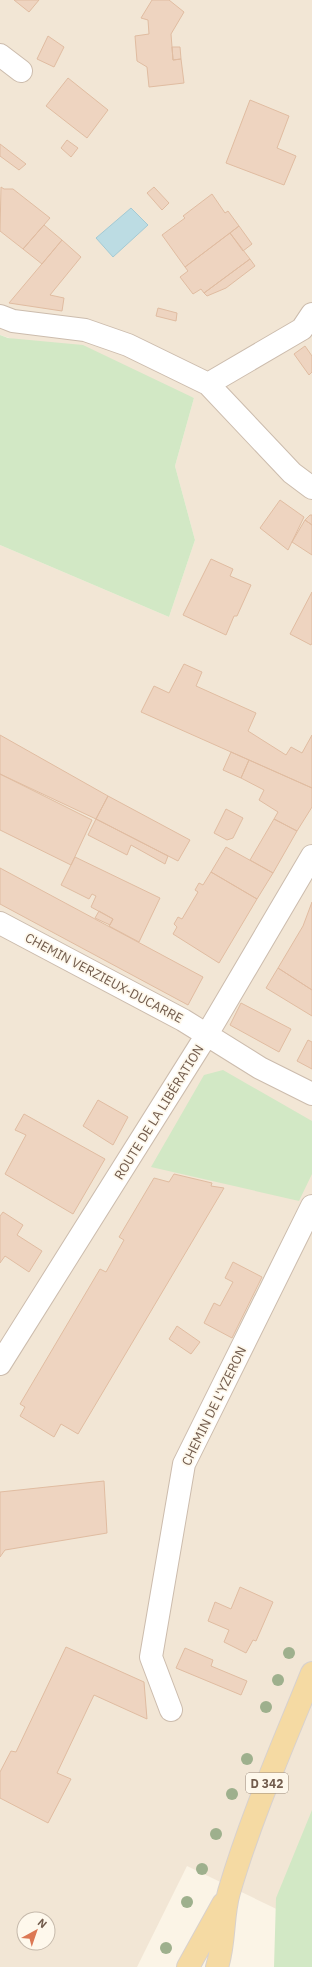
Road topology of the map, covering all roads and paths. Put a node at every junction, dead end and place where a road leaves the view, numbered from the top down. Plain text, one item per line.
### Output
1 (0, 55) edge
2 (21, 71) dead end
3 (312, 314) edge
4 (0, 316) edge
5 (208, 384) junction
6 (312, 488) edge
7 (312, 856) edge
8 (0, 923) edge
9 (206, 1036) junction
10 (312, 1094) edge
11 (312, 1206) edge
12 (0, 1364) edge
13 (312, 1673) edge
14 (171, 1710) dead end
15 (228, 1896) junction
16 (188, 1967) edge
17 (217, 1967) edge

1 - 2 street
3 - 5 street
4 - 5 street
5 - 6 street
7 - 9 street, ROUTE DE LA LIBÉRATION
8 - 9 street, CHEMIN VERZIEUX-DUCARRE
9 - 10 street
9 - 12 street, ROUTE DE LA LIBÉRATION
11 - 14 street, CHEMIN DE L'YZERON
13 - 15 main road, D 342
15 - 16 main road, D 342
15 - 17 main road, D 342

